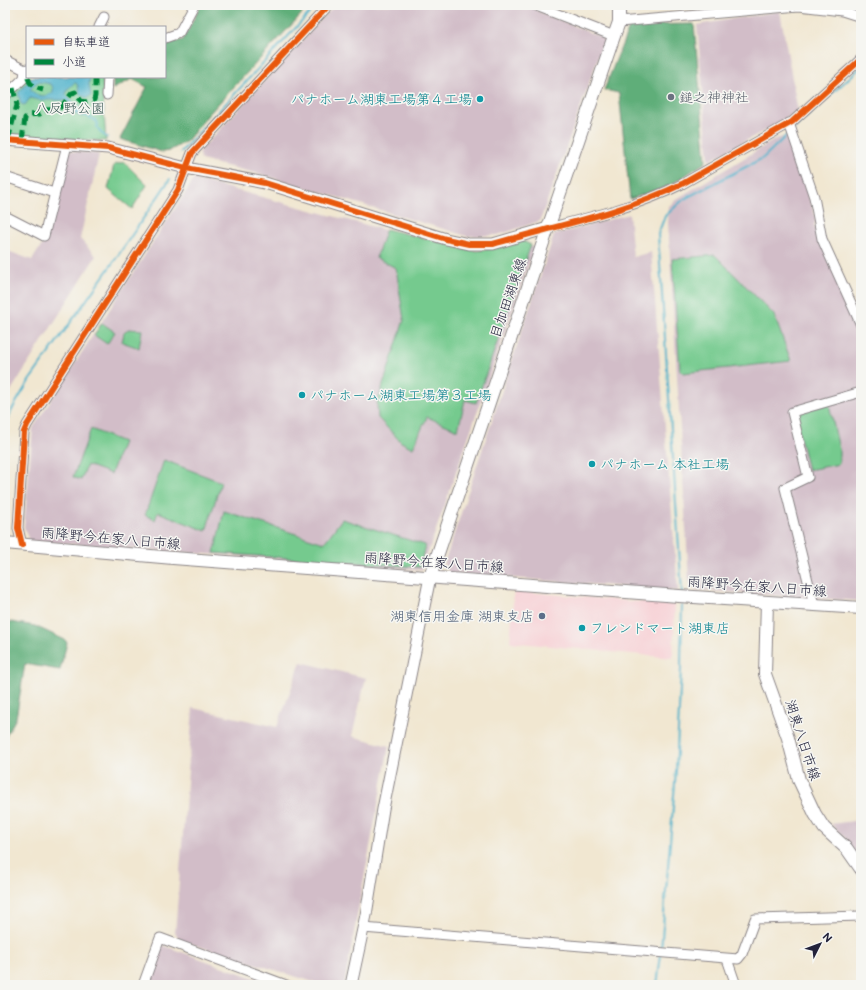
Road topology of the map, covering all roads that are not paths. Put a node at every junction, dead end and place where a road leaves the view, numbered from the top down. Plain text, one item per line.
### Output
1 (194, 5) edge
2 (329, 5) edge
3 (534, 5) edge
4 (619, 5) edge
5 (799, 5) edge
6 (104, 17) dead end
7 (861, 17) edge
8 (619, 22) junction
9 (100, 26) edge
10 (614, 36) junction
11 (166, 38) edge
12 (861, 59) edge
13 (5, 60) edge
14 (26, 69) edge
15 (108, 78) edge
16 (107, 95) dead end
17 (5, 96) edge
18 (789, 123) junction
19 (6, 143) edge
20 (67, 145) junction
21 (186, 168) junction
22 (5, 177) edge
23 (54, 193) junction
24 (5, 216) edge
25 (548, 228) junction
26 (861, 325) edge
27 (861, 392) edge
28 (5, 543) edge
29 (22, 545) junction
30 (430, 577) junction
31 (768, 602) junction
32 (814, 604) junction
33 (861, 608) edge
34 (861, 869) edge
35 (861, 916) edge
36 (363, 928) junction
37 (727, 958) junction
38 (143, 985) edge
39 (286, 985) edge
40 (352, 985) edge
41 (736, 985) edge

1 - 11 street
2 - 21 street
3 - 10 street
4 - 8 main road, 目加田湖東線
5 - 7 street
5 - 8 street
6 - 9 street
8 - 10 main road, 目加田湖東線
10 - 25 main road, 目加田湖東線
12 - 18 street
13 - 14 street
14 - 17 street
15 - 16 street
18 - 25 street
18 - 26 street
19 - 20 street
20 - 21 street
20 - 23 street
21 - 25 street
21 - 29 street
22 - 23 street
23 - 24 street
25 - 30 main road, 目加田湖東線
27 - 32 street
28 - 29 main road, 雨降野今在家八日市線
29 - 30 main road, 雨降野今在家八日市線
30 - 31 main road, 雨降野今在家八日市線
30 - 36 street
31 - 32 main road, 雨降野今在家八日市線
31 - 34 main road, 湖東八日市線
32 - 33 main road, 雨降野今在家八日市線
35 - 37 street
36 - 37 street
36 - 40 street
37 - 41 street
38 - 39 street

